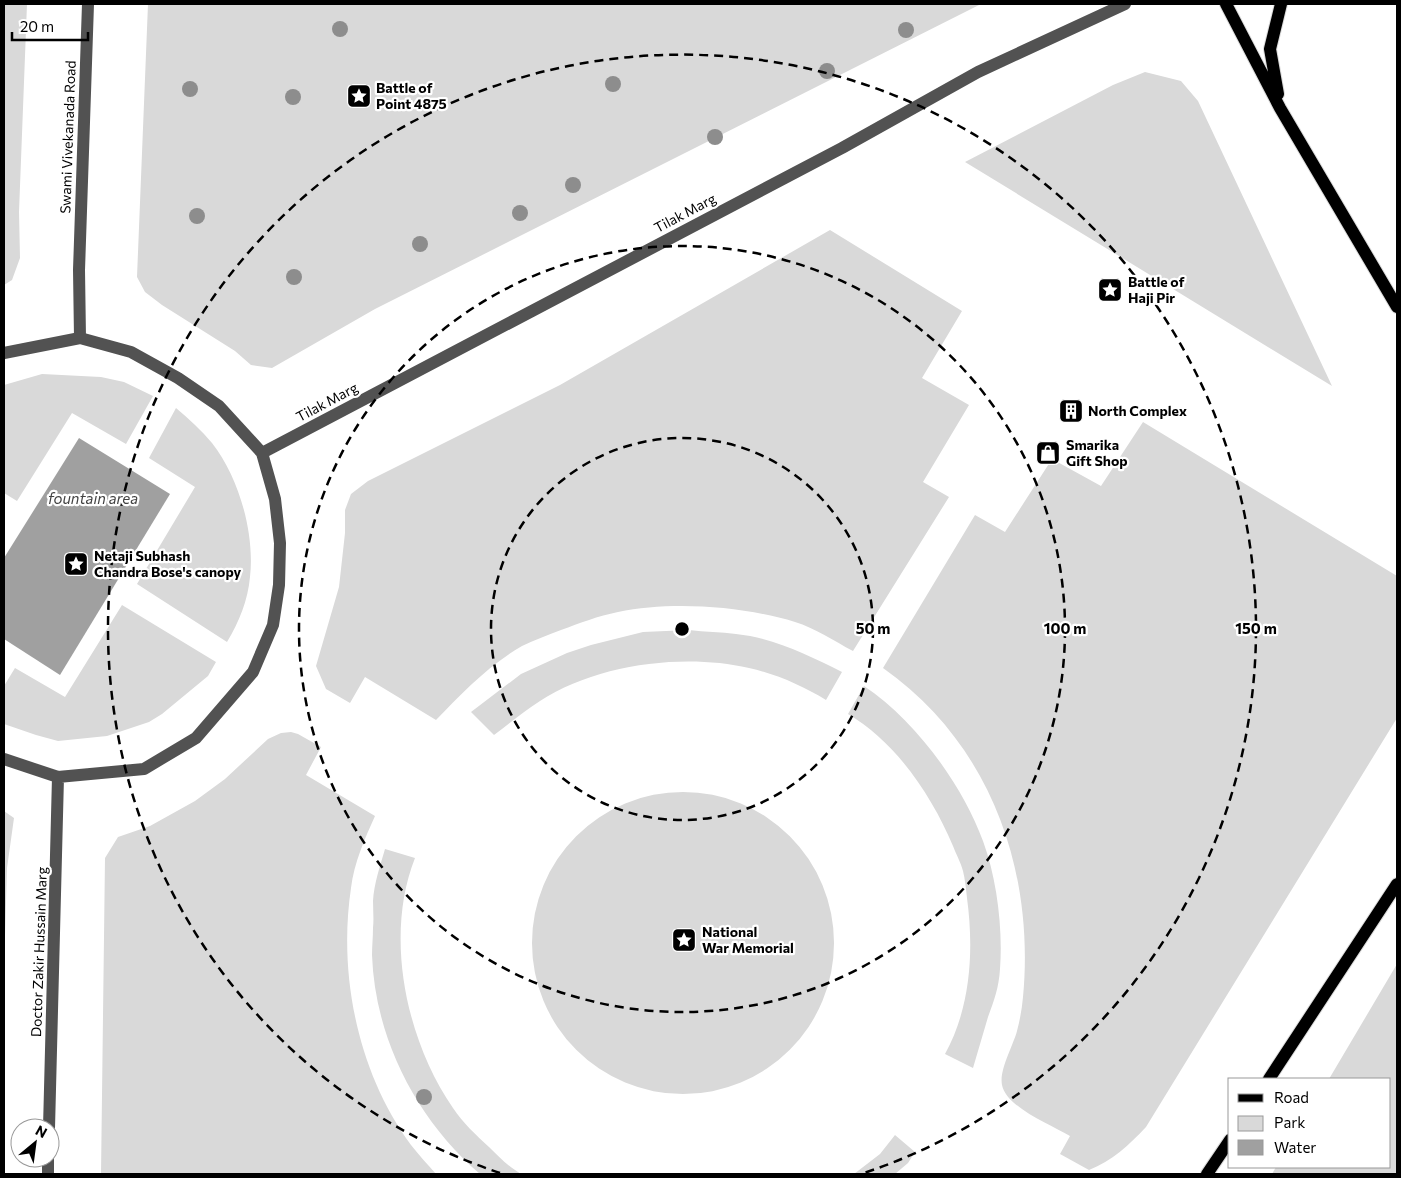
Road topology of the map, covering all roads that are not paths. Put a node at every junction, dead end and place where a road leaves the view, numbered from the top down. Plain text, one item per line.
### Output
1 (88, 4) edge
2 (1125, 4) edge
3 (1226, 4) edge
4 (1281, 4) edge
5 (1280, 108) junction
6 (1397, 307) edge
7 (80, 338) junction
8 (4, 353) edge
9 (262, 453) junction
10 (4, 759) edge
11 (58, 777) junction
12 (1397, 884) edge
13 (1270, 1078) edge
14 (49, 1118) edge
15 (1228, 1143) edge
16 (1207, 1174) edge

1 - 7 street, Swami Vivekanada Road
2 - 9 street, Tilak Marg
3 - 5 main road
4 - 5 main road
5 - 6 main road
7 - 8 street
7 - 9 street
9 - 11 street
10 - 11 street
11 - 14 street, Doctor Zakir Hussain Marg
12 - 13 main road
15 - 16 main road

